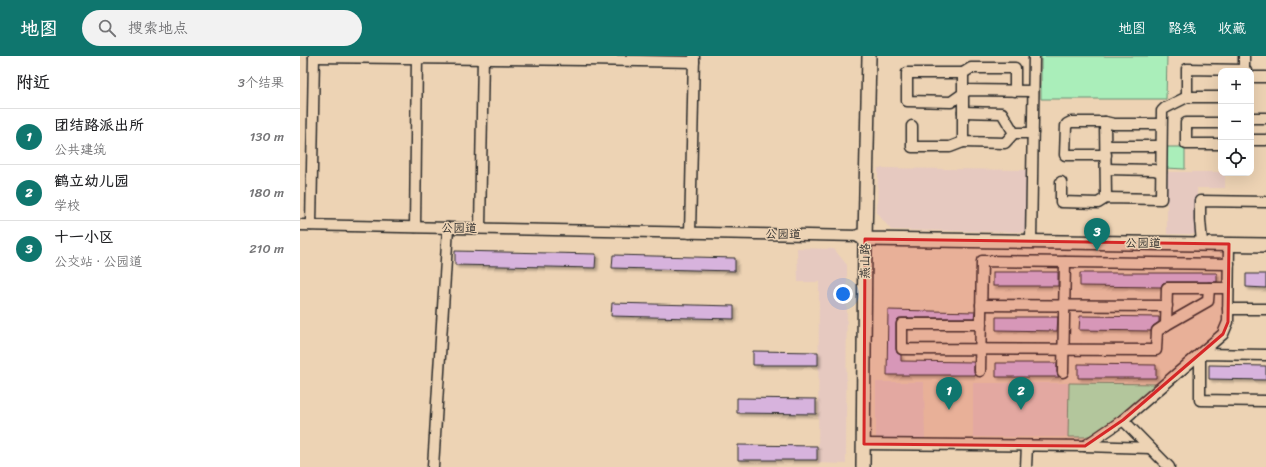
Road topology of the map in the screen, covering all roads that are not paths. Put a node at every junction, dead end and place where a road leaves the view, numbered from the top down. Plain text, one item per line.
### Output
1 (863, 56) edge
2 (869, 56) edge
3 (1034, 56) edge
4 (1244, 56) edge
5 (314, 57) edge
6 (417, 57) edge
7 (483, 58) edge
8 (694, 59) edge
9 (1247, 68) edge
10 (1218, 72) edge
11 (963, 73) junction
12 (1254, 76) edge
13 (1266, 77) edge
14 (1015, 91) junction
15 (1033, 91) junction
16 (963, 94) junction
17 (1187, 97) junction
18 (1218, 97) edge
19 (963, 112) junction
20 (1254, 118) edge
21 (1266, 118) edge
22 (1106, 122) junction
23 (1218, 122) edge
24 (1161, 124) junction
25 (912, 126) dead end
26 (1014, 133) junction
27 (1033, 134) junction
28 (1254, 140) edge
29 (1266, 140) edge
30 (963, 142) junction
31 (1218, 144) edge
32 (1161, 146) junction
33 (1106, 150) junction
34 (1106, 170) junction
35 (1161, 172) junction
36 (1061, 182) dead end
37 (1106, 198) junction
38 (1266, 202) edge
39 (300, 225) edge
40 (311, 225) junction
41 (415, 227) junction
42 (448, 228) junction
43 (480, 228) junction
44 (690, 233) junction
45 (862, 238) junction
46 (1031, 241) junction
47 (1202, 243) junction
48 (1229, 244) junction
49 (1266, 245) edge
50 (1065, 262) junction
51 (1229, 264) junction
52 (1209, 288) junction
53 (1228, 288) junction
54 (981, 305) junction
55 (1064, 306) junction
56 (1167, 306) junction
57 (1228, 309) junction
58 (1266, 309) edge
59 (981, 324) junction
60 (1166, 325) junction
61 (980, 349) junction
62 (1064, 349) junction
63 (1200, 354) junction
64 (1266, 355) edge
65 (980, 371) dead end
66 (1063, 372) dead end
67 (1266, 401) edge
68 (1123, 420) junction
69 (864, 444) junction
70 (1027, 446) junction
71 (1085, 446) junction
72 (1150, 448) junction
73 (433, 467) edge
74 (856, 467) edge
75 (863, 467) edge
76 (1026, 467) edge
77 (1169, 467) edge

1 - 45 main road, 燕山路
2 - 45 main road, 燕山路
3 - 15 street
4 - 9 street
5 - 6 street
5 - 40 street
6 - 7 street
6 - 41 street
7 - 8 street
7 - 43 street
8 - 44 street
10 - 17 street
11 - 14 street
11 - 16 street
11 - 16 street
12 - 13 street
14 - 15 street
14 - 16 street
15 - 27 street
16 - 19 street
17 - 18 street
17 - 24 street
19 - 26 street
19 - 30 street
20 - 21 street
22 - 24 street
22 - 33 street
22 - 33 street
23 - 31 street
24 - 32 street
25 - 30 street
26 - 27 street
26 - 30 street
27 - 46 street
28 - 29 street
32 - 33 street
32 - 35 street
33 - 34 street
34 - 35 street
34 - 37 street
35 - 37 street
36 - 37 street
38 - 47 street
39 - 40 street, 公园道
40 - 41 street, 公园道
41 - 42 street, 公园道
42 - 43 street, 公园道
42 - 73 street
43 - 44 street, 公园道
44 - 45 street, 公园道
45 - 46 main road, 公园道
45 - 69 main road, 燕山路
45 - 74 main road, 燕山路
46 - 47 main road, 公园道
47 - 48 main road, 公园道
48 - 49 main road, 公园道
48 - 51 street
50 - 51 street
50 - 54 street
50 - 55 street
51 - 53 street
52 - 53 street
52 - 56 street
52 - 60 street
53 - 57 street
54 - 55 street
54 - 59 street
55 - 56 street
55 - 62 street
56 - 60 street
57 - 58 street
57 - 63 street
59 - 61 street
59 - 61 street
60 - 62 street
61 - 62 street
61 - 65 street
62 - 66 street
63 - 64 street
63 - 67 street
63 - 68 street
68 - 71 street
68 - 72 street
69 - 70 street
69 - 75 main road, 燕山路
70 - 71 street
70 - 76 street
71 - 72 street
72 - 77 street

